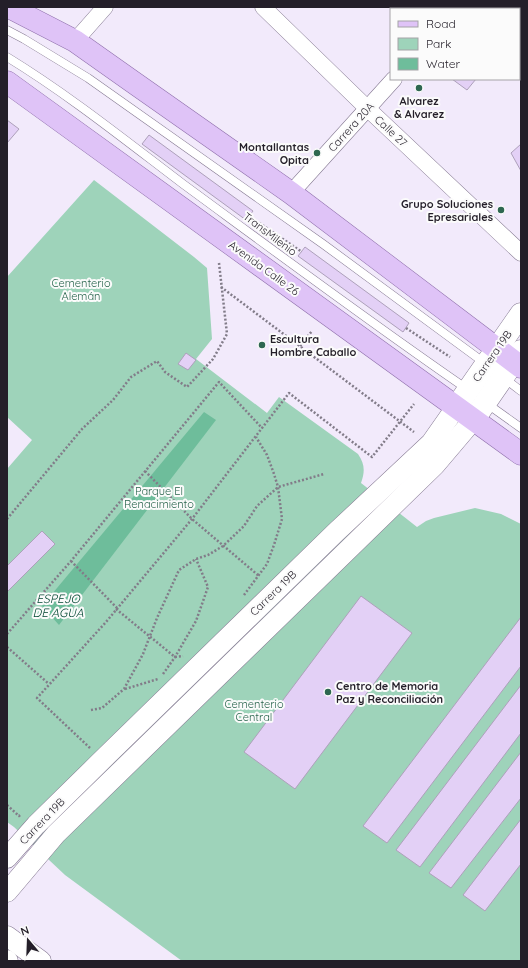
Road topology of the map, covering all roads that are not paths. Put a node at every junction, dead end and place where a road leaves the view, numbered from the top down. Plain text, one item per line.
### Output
1 (9, 7) edge
2 (105, 7) edge
3 (263, 7) edge
4 (7, 30) edge
5 (75, 41) junction
6 (7, 57) edge
7 (393, 80) edge
8 (7, 82) edge
9 (368, 109) junction
10 (291, 193) junction
11 (521, 253) edge
12 (521, 314) edge
13 (504, 364) edge
14 (521, 391) edge
15 (473, 402) junction
16 (521, 428) edge
17 (521, 454) edge
18 (7, 858) edge
19 (7, 892) edge
20 (7, 936) edge
21 (41, 961) edge

1 - 5 main road
2 - 5 street
3 - 9 street, Calle 27
4 - 13 lane, TransMilenio
5 - 10 main road
6 - 15 lane, TransMilenio
7 - 9 street, Carrera 20A
8 - 15 main road, Avenida Calle 26
9 - 10 street, Carrera 20A
9 - 11 street, Calle 27
10 - 13 main road
12 - 13 main road, Carrera 19B
13 - 14 lane, TransMilenio
13 - 15 main road, Carrera 19B
15 - 16 lane, TransMilenio
15 - 17 main road, Avenida Calle 26
15 - 18 street, Carrera 19B
15 - 19 street, Carrera 19B
20 - 21 street

